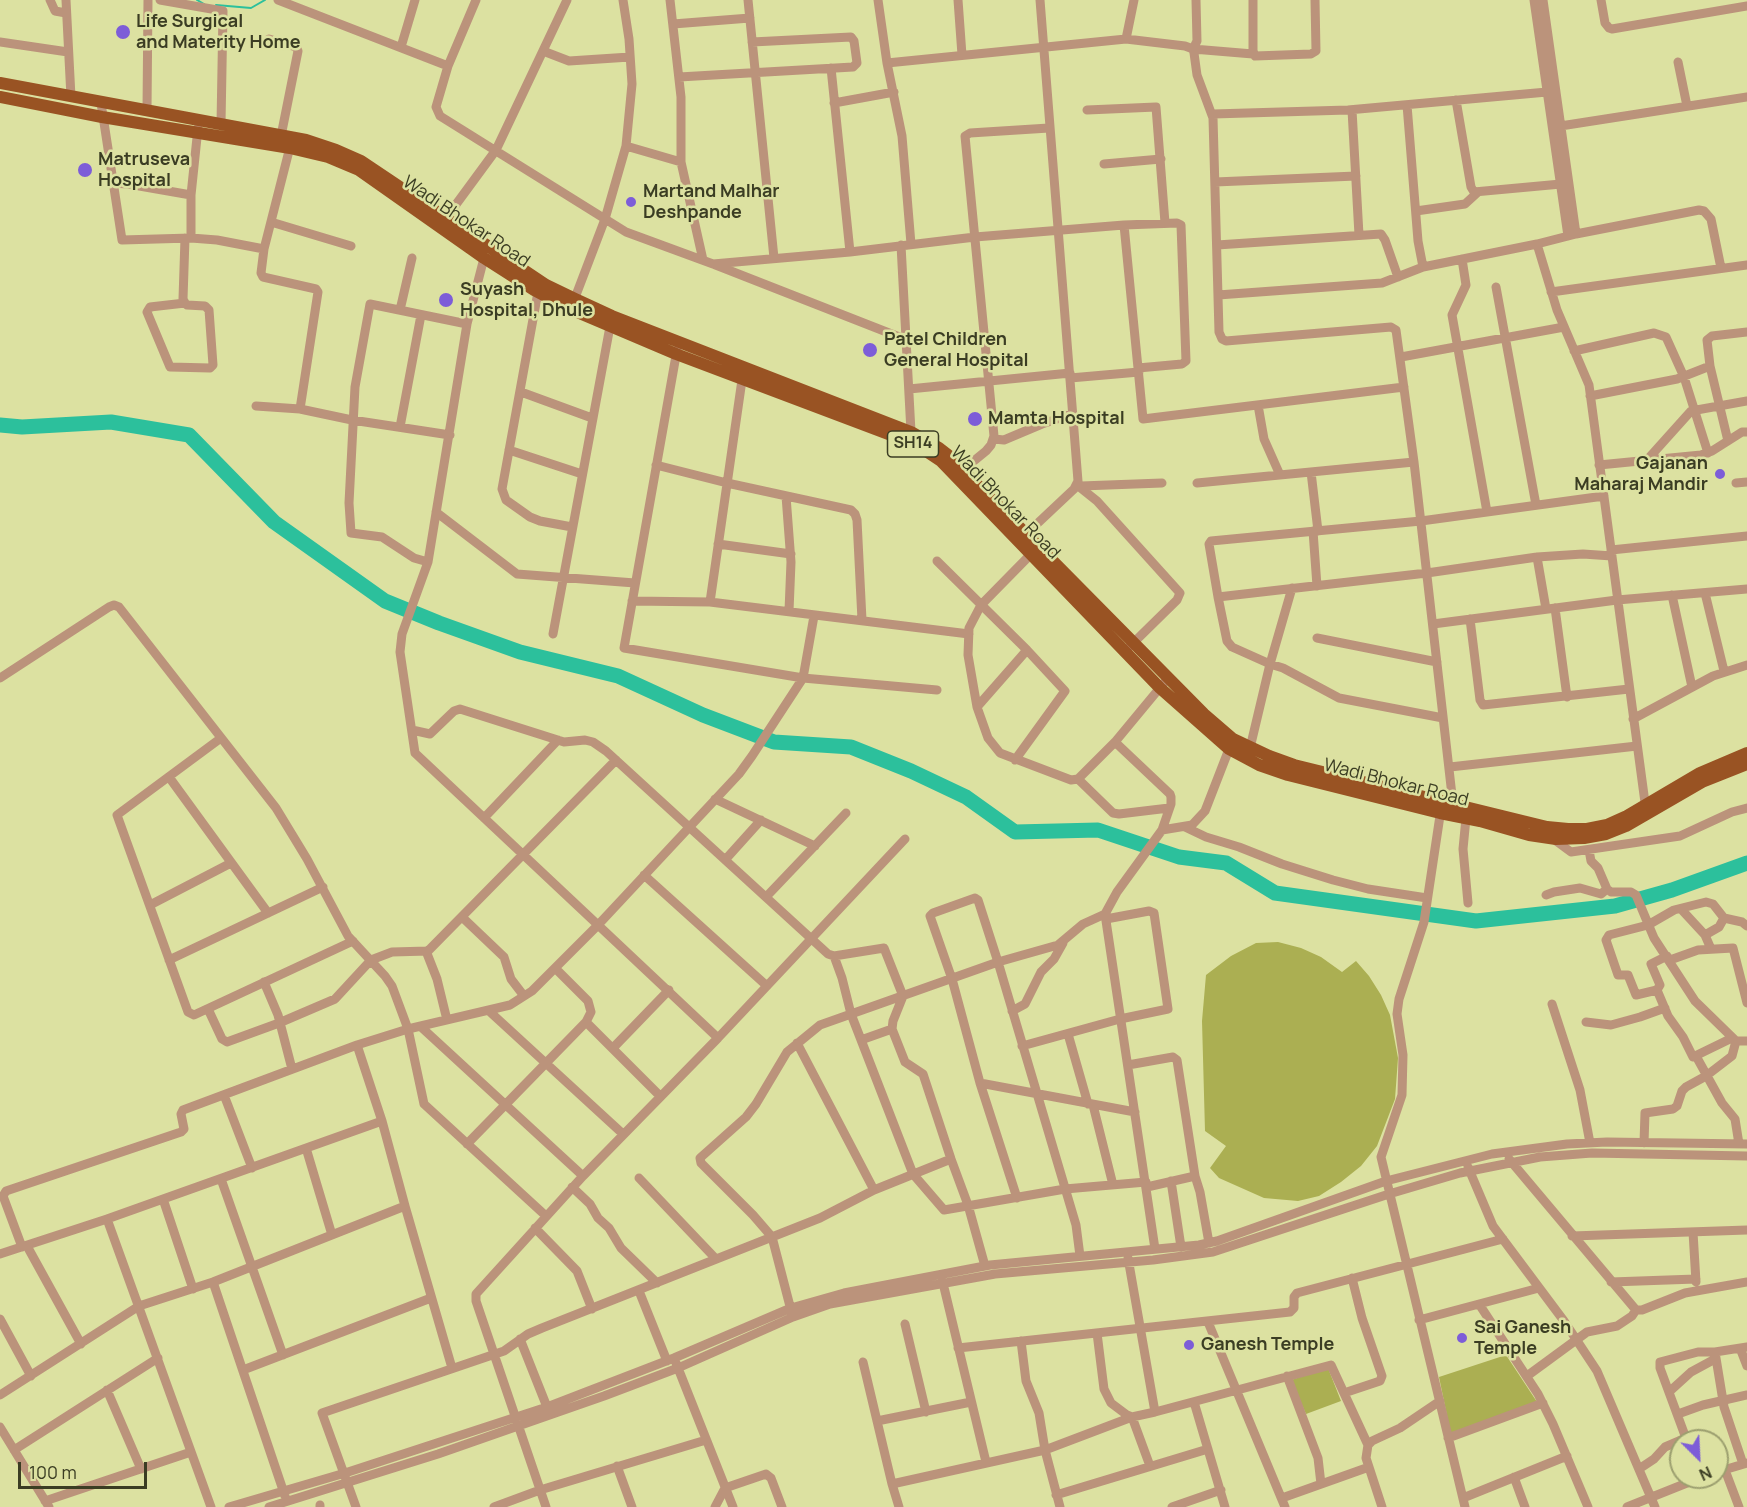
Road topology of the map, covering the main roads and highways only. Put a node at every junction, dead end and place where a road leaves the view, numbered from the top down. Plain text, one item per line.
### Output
1 (0, 83) edge
2 (0, 97) edge
3 (198, 126) junction
4 (288, 141) junction
5 (572, 304) junction
6 (743, 373) junction
7 (959, 473) junction
8 (1231, 744) junction
9 (1747, 753) edge
10 (1747, 764) edge
11 (1646, 811) junction

1 - 3 main road, Wadi Bhokar Road / SH14
2 - 3 main road, Wadi Bhokar Road / SH14
3 - 4 main road, Wadi Bhokar Road / SH14
3 - 4 main road, Wadi Bhokar Road / SH14
4 - 5 main road, Wadi Bhokar Road / SH14
4 - 5 main road, Wadi Bhokar Road / SH14
5 - 6 main road, Wadi Bhokar Road / SH14
6 - 7 main road, Wadi Bhokar Road / SH14
6 - 7 main road, Wadi Bhokar Road / SH14
7 - 8 main road, Wadi Bhokar Road / SH14
8 - 11 main road, Wadi Bhokar Road / SH14
8 - 11 main road, Wadi Bhokar Road / SH14
9 - 11 main road, Wadi Bhokar Road / SH14
10 - 11 main road, Wadi Bhokar Road / SH14

